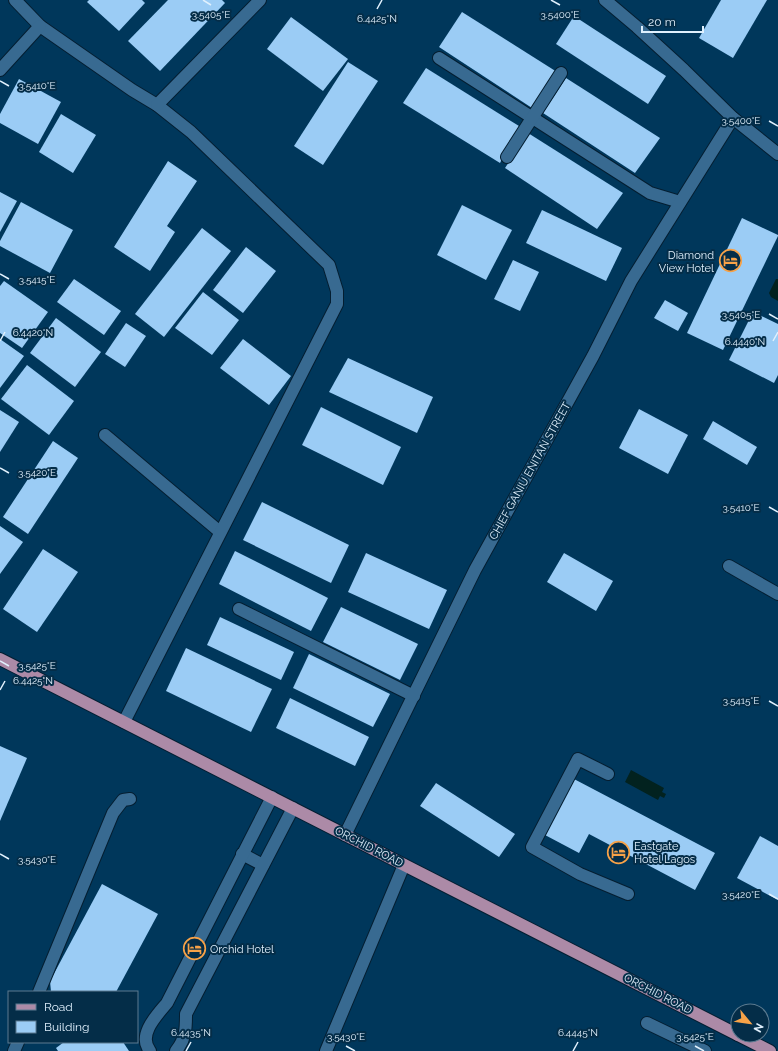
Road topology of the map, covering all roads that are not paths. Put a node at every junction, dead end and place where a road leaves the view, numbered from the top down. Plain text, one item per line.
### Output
1 (16, 0) edge
2 (260, 0) edge
3 (605, 0) edge
4 (40, 26) junction
5 (439, 58) dead end
6 (0, 70) edge
7 (561, 73) dead end
8 (157, 105) junction
9 (532, 118) junction
10 (733, 118) junction
11 (778, 154) edge
12 (507, 157) dead end
13 (680, 202) junction
14 (105, 435) dead end
15 (220, 532) junction
16 (729, 566) dead end
17 (778, 594) edge
18 (239, 609) dead end
19 (0, 659) edge
20 (414, 696) junction
21 (124, 722) junction
22 (608, 774) dead end
23 (272, 797) junction
24 (130, 799) dead end
25 (293, 808) junction
26 (345, 835) junction
27 (242, 854) junction
28 (263, 865) junction
29 (404, 865) junction
30 (628, 894) dead end
31 (217, 904) junction
32 (237, 914) junction
33 (39, 991) edge
34 (647, 1023) dead end
35 (730, 1031) edge
36 (754, 1043) edge
37 (150, 1051) edge
38 (176, 1051) edge
39 (326, 1051) edge
40 (704, 1051) edge
41 (770, 1051) edge

1 - 4 street
2 - 8 street
3 - 10 street
4 - 6 street
4 - 8 street
5 - 9 street
7 - 9 street
8 - 15 street
9 - 12 street
9 - 13 street
10 - 11 street
10 - 13 street, CHIEF GANIU ENITAN STREET
13 - 20 street, CHIEF GANIU ENITAN STREET
14 - 15 street
15 - 21 street
16 - 17 street
18 - 20 street
19 - 21 main road, ORCHID ROAD
20 - 26 street, CHIEF GANIU ENITAN STREET
21 - 23 main road, ORCHID ROAD
22 - 30 street
23 - 25 main road, ORCHID ROAD
23 - 27 street
24 - 33 street
25 - 26 main road, ORCHID ROAD
25 - 28 street
26 - 29 main road, ORCHID ROAD
27 - 28 street
27 - 31 street
28 - 32 street
29 - 35 main road, ORCHID ROAD
29 - 39 street
31 - 32 street
31 - 37 street
32 - 38 street
34 - 40 street
36 - 41 main road, ORCHID ROAD

